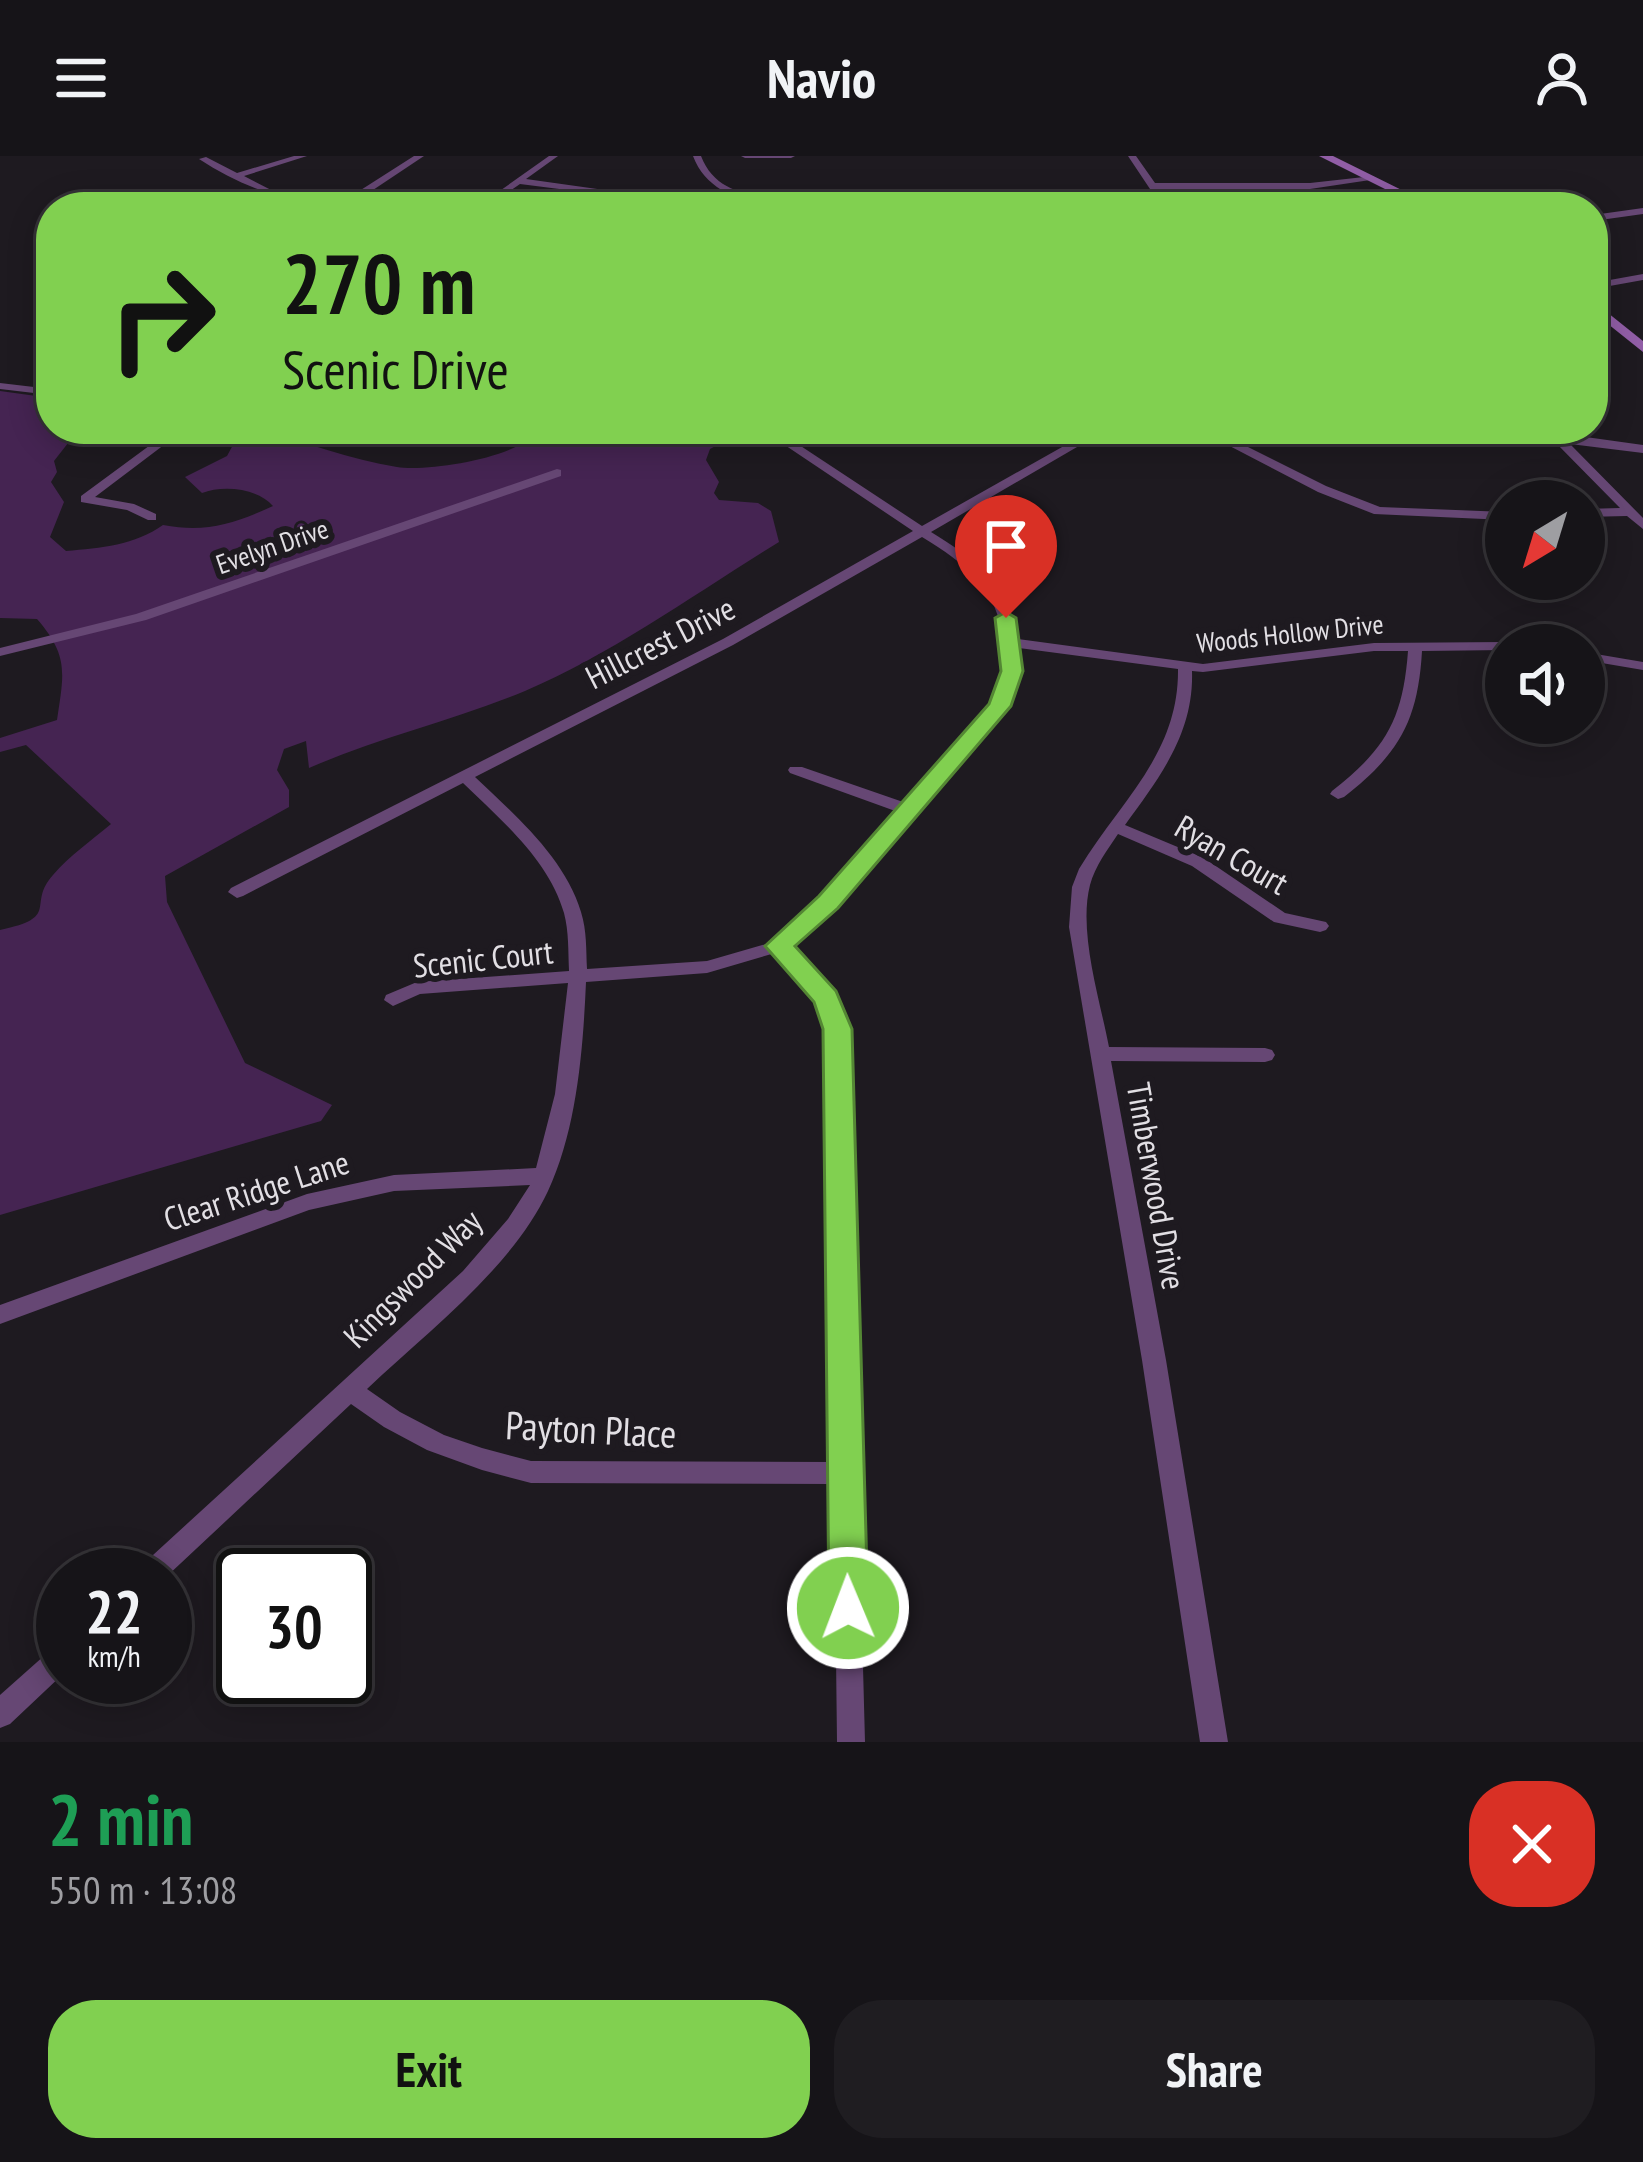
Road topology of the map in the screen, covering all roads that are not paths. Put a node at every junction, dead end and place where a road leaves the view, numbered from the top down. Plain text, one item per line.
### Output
1 (303, 156) edge
2 (420, 156) edge
3 (554, 156) edge
4 (697, 156) edge
5 (745, 156) edge
6 (791, 156) edge
7 (1132, 156) edge
8 (1308, 156) edge
9 (1324, 156) edge
10 (203, 159) dead end
11 (235, 176) junction
12 (520, 181) junction
13 (1366, 181) junction
14 (1151, 186) junction
15 (269, 192) edge
16 (363, 192) edge
17 (504, 192) edge
18 (606, 192) edge
19 (746, 192) edge
20 (1155, 192) edge
21 (1386, 192) edge
22 (1393, 192) edge
23 (1643, 211) edge
24 (1608, 216) edge
25 (1643, 278) edge
26 (1608, 284) edge
27 (1608, 303) edge
28 (1608, 315) edge
29 (1641, 339) edge
30 (0, 386) edge
31 (36, 390) edge
32 (159, 444) edge
33 (790, 444) edge
34 (1076, 444) edge
35 (1232, 444) edge
36 (1563, 444) edge
37 (1596, 444) edge
38 (1643, 448) edge
39 (557, 473) dead end
40 (1630, 512) junction
41 (1605, 513) edge
42 (1485, 515) edge
43 (152, 517) dead end
44 (1643, 525) edge
45 (922, 532) junction
46 (1010, 642) junction
47 (1415, 646) junction
48 (1485, 646) edge
49 (0, 652) edge
50 (1605, 660) edge
51 (1643, 666) edge
52 (1185, 668) junction
53 (796, 770) dead end
54 (464, 776) junction
55 (1338, 794) dead end
56 (909, 810) junction
57 (1116, 826) junction
58 (237, 892) dead end
59 (1320, 926) dead end
60 (779, 946) junction
61 (580, 978) junction
62 (393, 1000) dead end
63 (1101, 1054) junction
64 (1265, 1055) dead end
65 (543, 1176) junction
66 (0, 1315) edge
67 (351, 1390) junction
68 (845, 1473) junction
69 (180, 1548) edge
70 (36, 1681) edge
71 (0, 1714) edge
72 (851, 1742) edge
73 (1214, 1742) edge

1 - 11 street
2 - 16 street
3 - 12 street
4 - 19 street
5 - 6 street
7 - 14 street
8 - 13 main road
9 - 13 main road
10 - 11 street
11 - 15 street
12 - 17 street
12 - 18 street
13 - 14 street
13 - 21 main road
13 - 22 main road
14 - 20 street
23 - 24 street
25 - 26 street
27 - 29 main road
28 - 29 main road
30 - 31 street
32 - 43 street
33 - 45 street
34 - 45 street, Hillcrest Drive
35 - 42 street
36 - 40 street
37 - 38 street
39 - 49 street, Evelyn Drive
40 - 41 street
40 - 44 street
45 - 46 street
45 - 54 street, Hillcrest Drive
46 - 52 street, Woods Hollow Drive
46 - 56 street
47 - 48 street, Woods Hollow Drive
47 - 52 street, Woods Hollow Drive
47 - 55 street
50 - 51 street
52 - 57 street, Timberwood Drive
53 - 56 street
54 - 58 street, Hillcrest Drive
54 - 61 street, Kingswood Way
56 - 60 street
57 - 59 street, Ryan Court
57 - 63 street, Timberwood Drive
60 - 61 street, Scenic Court
60 - 68 street
61 - 62 street, Scenic Court
61 - 65 street, Kingswood Way
63 - 64 street
63 - 73 street, Timberwood Drive
65 - 66 street, Clear Ridge Lane
65 - 67 street, Kingswood Way
67 - 68 street, Payton Place
67 - 69 street, Kingswood Way
68 - 72 street
70 - 71 street

